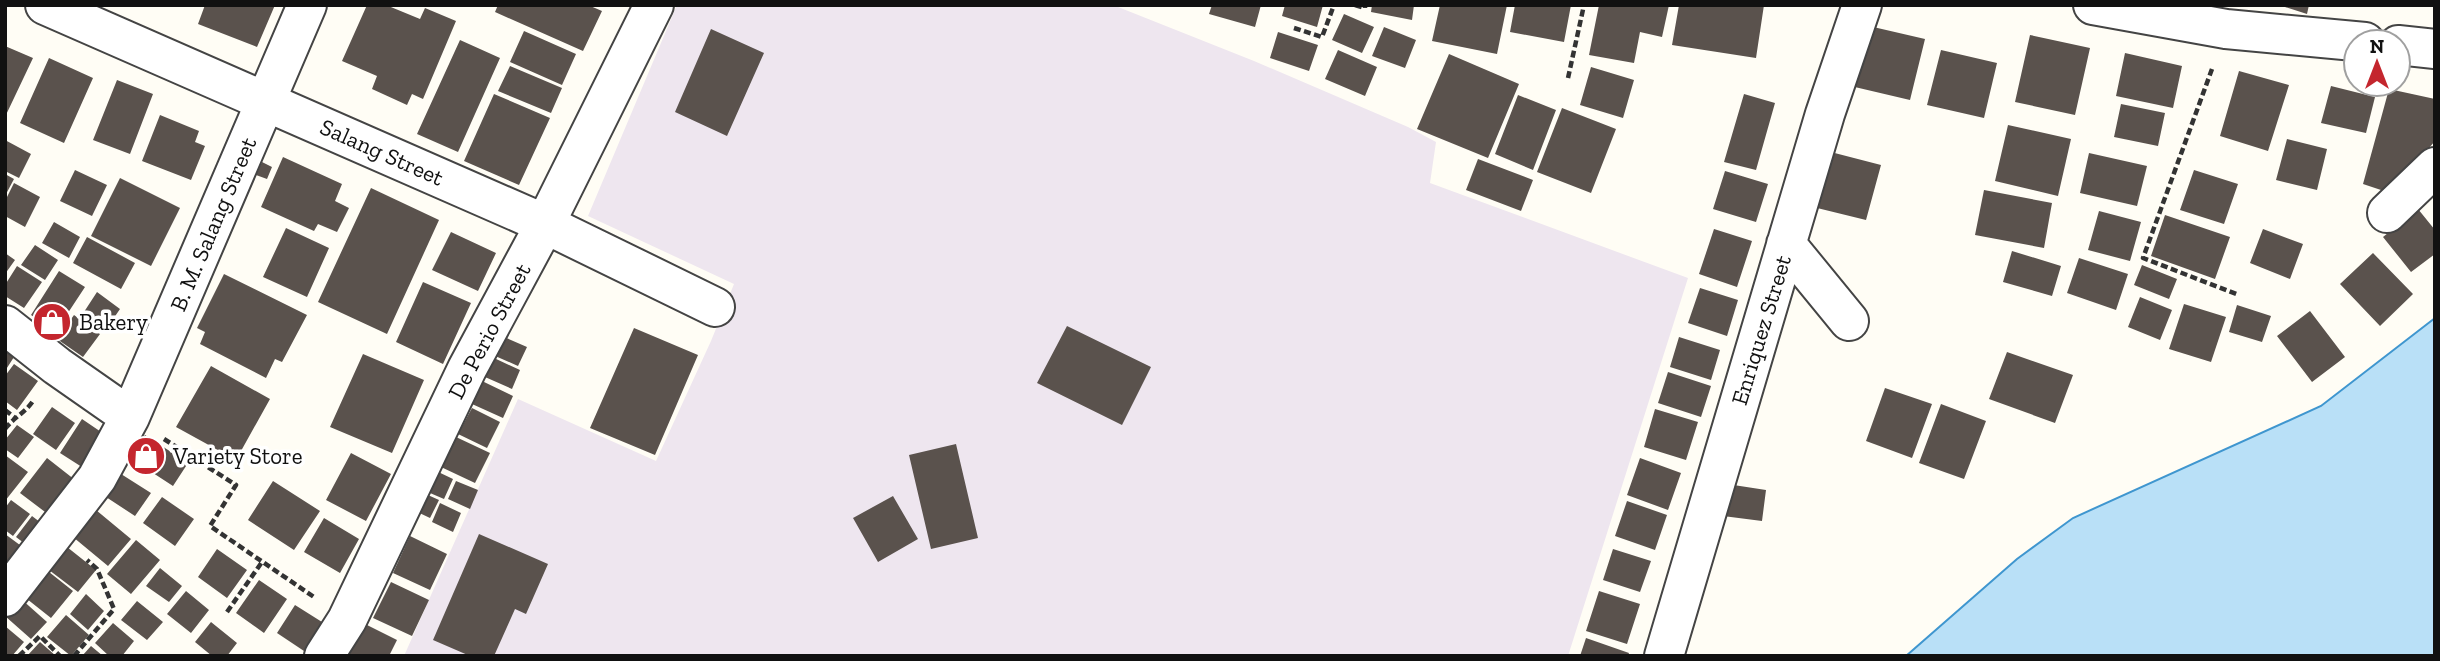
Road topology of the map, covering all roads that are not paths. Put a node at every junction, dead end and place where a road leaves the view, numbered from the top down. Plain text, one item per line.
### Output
1 (45, 5) edge
2 (307, 5) edge
3 (654, 5) edge
4 (1862, 5) edge
5 (2093, 5) edge
6 (2342, 40) edge
7 (2412, 47) edge
8 (2435, 49) edge
9 (266, 100) junction
10 (2435, 167) edge
11 (2387, 213) dead end
12 (545, 224) junction
13 (1786, 244) junction
14 (715, 307) dead end
15 (1849, 321) dead end
16 (5, 326) edge
17 (130, 416) junction
18 (5, 597) edge
19 (324, 656) edge
20 (1664, 656) edge

1 - 9 street, Salang Street
2 - 9 street, B. M. Salang Street
3 - 12 street, De Perio Street
4 - 13 street, Enriquez Street
5 - 6 street
7 - 8 street
9 - 12 street, Salang Street
9 - 17 street, B. M. Salang Street
10 - 11 street
12 - 14 street, Salang Street
12 - 19 street, De Perio Street
13 - 15 street
13 - 20 street, Enriquez Street
16 - 17 street
17 - 18 street, B. M. Salang Street

